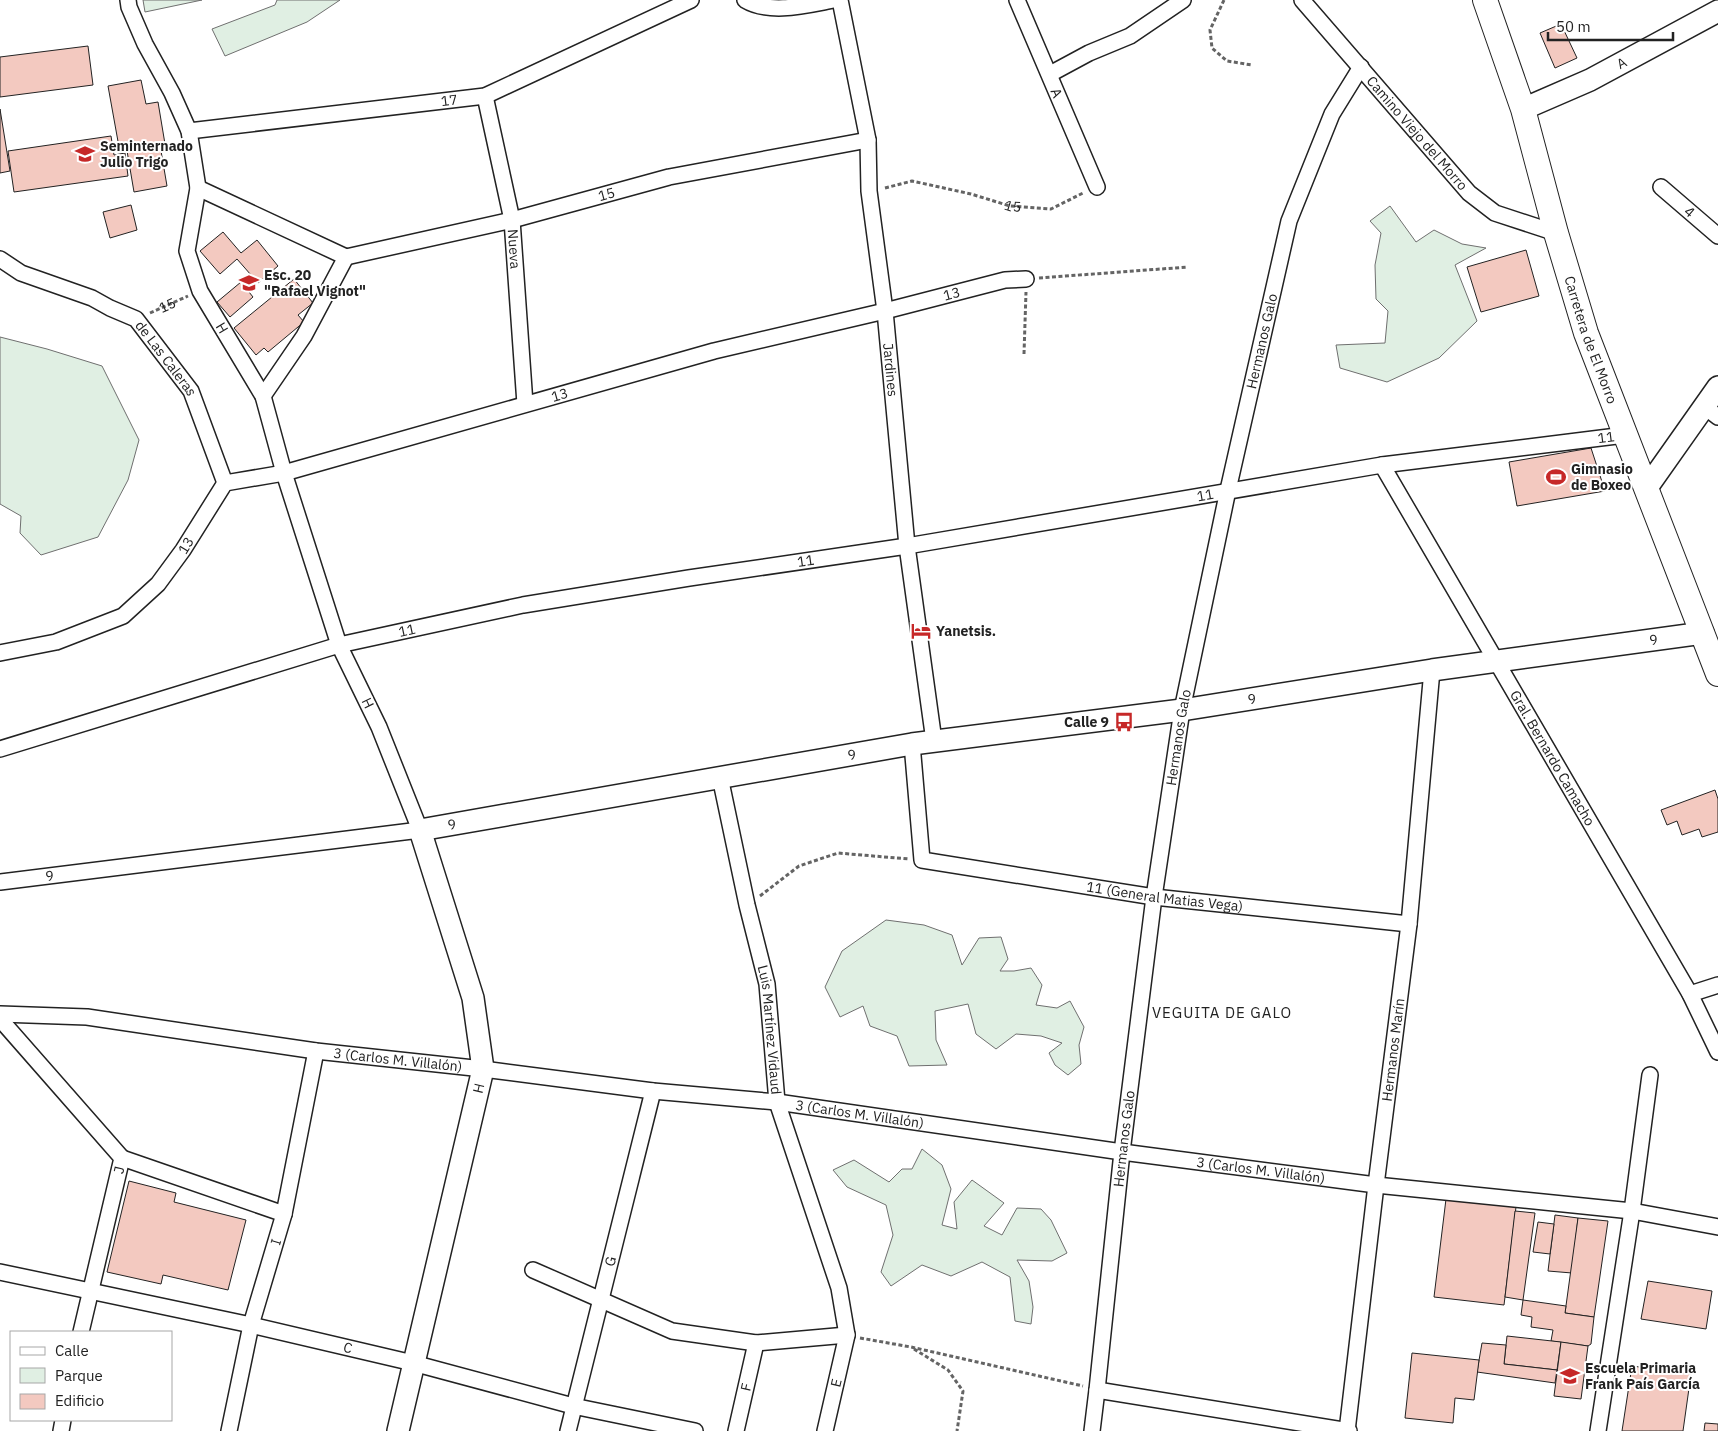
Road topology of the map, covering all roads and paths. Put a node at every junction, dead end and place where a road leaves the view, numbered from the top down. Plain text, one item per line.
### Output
1 (128, 0) edge
2 (691, 0) edge
3 (745, 0) edge
4 (834, 0) edge
5 (840, 0) edge
6 (1018, 0) edge
7 (1183, 0) edge
8 (1224, 0) edge
9 (1302, 0) edge
10 (1485, 0) edge
11 (1715, 0) edge
12 (1718, 5) edge
13 (1718, 11) edge
14 (1252, 65) dead end
15 (1361, 67) junction
16 (1050, 74) junction
17 (485, 96) junction
18 (1523, 109) junction
19 (189, 131) junction
20 (868, 140) junction
21 (1097, 187) joint
22 (1661, 187) dead end
23 (198, 188) junction
24 (869, 191) junction
25 (512, 220) junction
26 (1556, 233) junction
27 (1718, 236) edge
28 (346, 257) junction
29 (0, 259) edge
30 (1188, 266) dead end
31 (1026, 279) junction
32 (200, 291) junction
33 (886, 311) junction
34 (136, 319) junction
35 (1024, 354) dead end
36 (1718, 387) edge
37 (263, 396) junction
38 (525, 404) junction
39 (1712, 412) edge
40 (1625, 435) junction
41 (1382, 465) junction
42 (284, 473) junction
43 (225, 483) junction
44 (1646, 489) junction
45 (1228, 490) junction
46 (907, 546) junction
47 (1703, 633) junction
48 (339, 646) junction
49 (0, 653) edge
50 (1496, 661) junction
51 (1432, 670) junction
52 (1718, 674) edge
53 (1182, 710) junction
54 (934, 742) junction
55 (912, 744) junction
56 (0, 749) edge
57 (720, 777) junction
58 (420, 830) junction
59 (922, 860) junction
60 (0, 882) edge
61 (1154, 896) junction
62 (747, 905) junction
63 (1409, 924) junction
64 (1718, 985) edge
65 (1690, 994) junction
66 (0, 1014) edge
67 (0, 1019) edge
68 (316, 1051) junction
69 (1718, 1052) edge
70 (483, 1069) junction
71 (1650, 1075) dead end
72 (653, 1091) junction
73 (777, 1102) junction
74 (1122, 1152) junction
75 (122, 1158) junction
76 (1376, 1185) junction
77 (1632, 1211) junction
78 (284, 1214) junction
79 (1718, 1227) edge
80 (533, 1270) dead end
81 (0, 1272) edge
82 (90, 1292) junction
83 (601, 1301) junction
84 (251, 1326) junction
85 (81, 1331) edge
86 (847, 1335) junction
87 (756, 1343) junction
88 (911, 1347) junction
89 (413, 1363) junction
90 (1098, 1390) junction
91 (573, 1406) junction
92 (229, 1431) edge
93 (398, 1431) edge
94 (568, 1431) edge
95 (694, 1431) edge
96 (736, 1431) edge
97 (825, 1431) edge
98 (957, 1431) edge
99 (1092, 1431) edge
100 (1348, 1431) edge
101 (1598, 1431) edge

1 - 19 street, H
2 - 17 street, 17
3 - 4 street
5 - 20 street, Jardines
6 - 16 street, A
7 - 16 street
8 - 14 path
9 - 15 street, Camino Viejo del Morro
10 - 18 main road, Carretera de El Morro
11 - 12 street
13 - 18 street, A
15 - 26 street, Camino Viejo del Morro
15 - 45 street, Hermanos Galo
16 - 21 street, A
17 - 19 street, 17
17 - 25 street, Nueva
18 - 26 main road, Carretera de El Morro
19 - 23 street, H
20 - 24 street, Jardines
20 - 25 street, 15
21 - 24 path, 15
22 - 27 street, 4
23 - 28 street
23 - 32 street, H
24 - 33 street, Jardines
25 - 28 street, 15
25 - 38 street, Nueva
26 - 40 main road, Carretera de El Morro
28 - 37 street
29 - 34 street, de Las Caleras
30 - 31 path
31 - 33 street, 13
31 - 35 path
32 - 34 path, 15
32 - 37 street, H
33 - 38 street, 13
33 - 46 street, Jardines
34 - 43 street, de Las Caleras
36 - 39 street
37 - 42 street, H
38 - 42 street, 13
39 - 44 street
40 - 41 street, 11
40 - 44 main road, Carretera de El Morro
41 - 45 street, 11
41 - 50 street, Gral. Bernardo Camacho
42 - 43 street, 13
42 - 48 street, H
43 - 49 street, 13
44 - 47 main road, Carretera de El Morro
45 - 46 street, 11
45 - 53 street, Hermanos Galo
46 - 48 street, 11
46 - 54 street, Jardines
47 - 50 street, 9
47 - 52 main road, Carretera de El Morro
48 - 56 street, 11
48 - 58 street, H
50 - 51 street, 9
50 - 65 street, Gral. Bernardo Camacho
51 - 53 street, 9
51 - 63 street, Hermanos Marín
53 - 54 street, 9
53 - 61 street, Hermanos Galo
54 - 55 street, 9
55 - 57 street, 9
55 - 59 street
57 - 58 street, 9
57 - 62 street, Luis Martínez Vidaud
58 - 60 street, 9
58 - 70 street, H
59 - 61 street, 11 (General Matias Vega)
59 - 62 path
61 - 63 street, 11 (General Matias Vega)
61 - 74 street, Hermanos Galo
62 - 73 street, Luis Martínez Vidaud
63 - 76 street, Hermanos Marín
64 - 65 street
65 - 69 street, Gral. Bernardo Camacho
66 - 68 street, 3 (Carlos M. Villalón)
67 - 75 street, J
68 - 70 street, 3 (Carlos M. Villalón)
68 - 78 street, I
70 - 72 street, 3 (Carlos M. Villalón)
70 - 89 street, H
71 - 77 street
72 - 73 street, 3 (Carlos M. Villalón)
72 - 83 street, G
73 - 74 street, 3 (Carlos M. Villalón)
73 - 86 street, Luis Martínez Vidaud
74 - 76 street, 3 (Carlos M. Villalón)
74 - 90 street, Hermanos Galo
75 - 78 street
75 - 82 street, J
76 - 77 street, 3 (Carlos M. Villalón)
76 - 100 street, Hermanos Marín
77 - 79 street, 3 (Carlos M. Villalón)
77 - 101 street
78 - 84 street, I
80 - 83 street
81 - 82 street, C
82 - 84 street, C
82 - 85 street, J
83 - 87 street
83 - 91 street, G
84 - 89 street, C
84 - 92 street, I
86 - 87 street
86 - 88 path
86 - 97 street, E
87 - 96 street, F
88 - 90 path
88 - 98 path
89 - 91 street, C
89 - 93 street, H
90 - 99 street, Hermanos Galo
90 - 100 street
91 - 94 street, G
91 - 95 street, C

